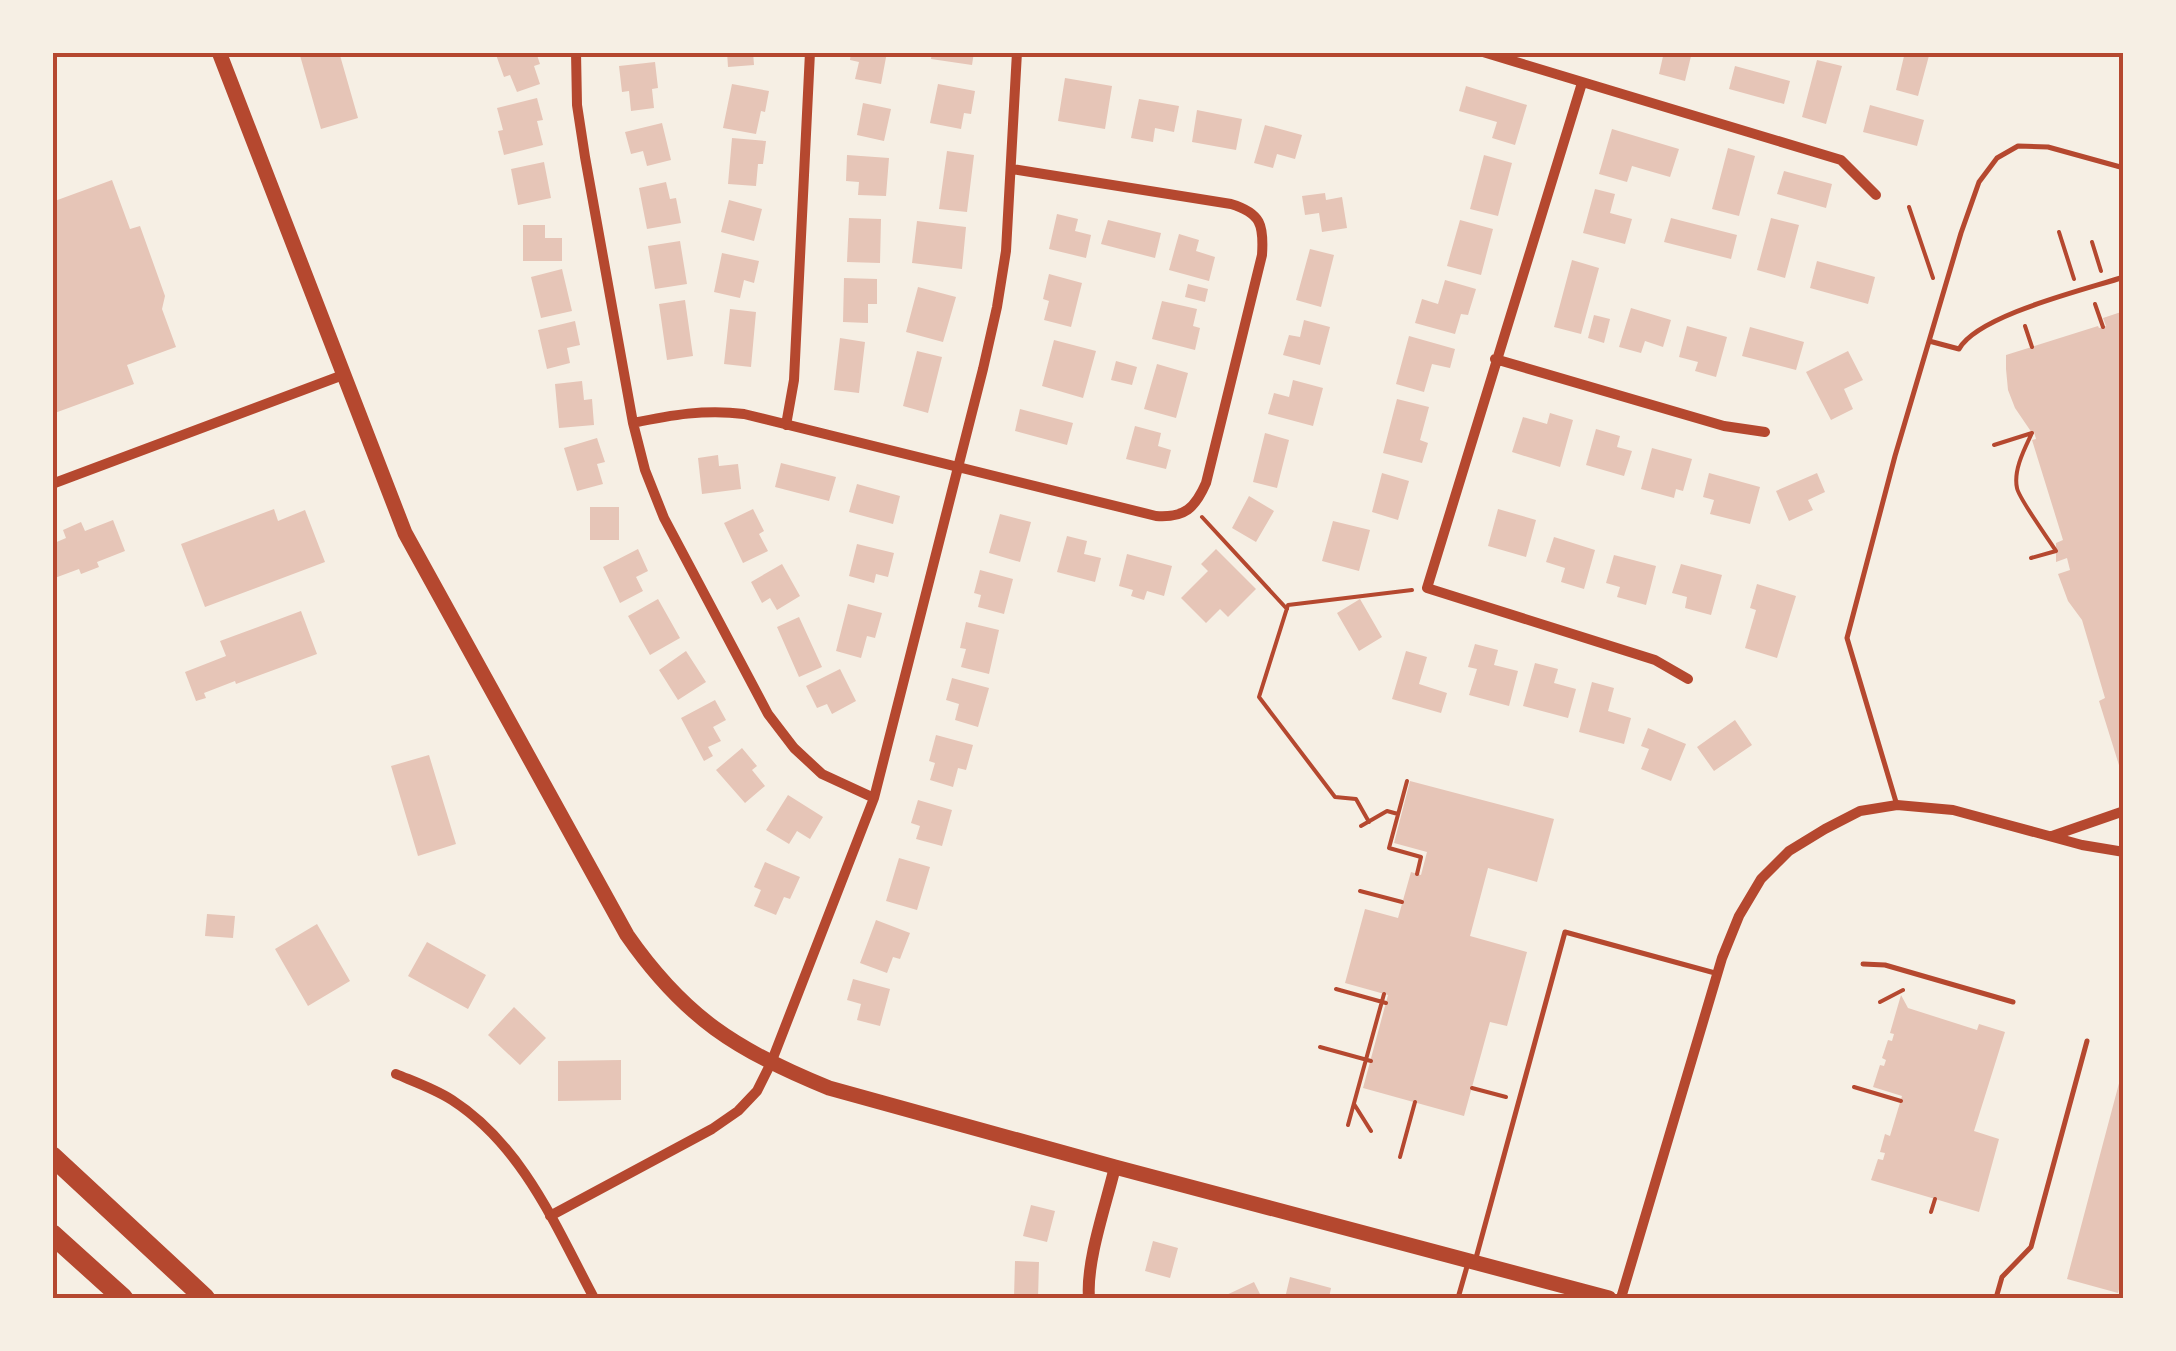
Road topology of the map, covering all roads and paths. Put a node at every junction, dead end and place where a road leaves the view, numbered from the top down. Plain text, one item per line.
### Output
1 (219, 52) edge
2 (576, 52) edge
3 (810, 52) edge
4 (1017, 52) edge
5 (1483, 52) edge
6 (1582, 83) junction
7 (2124, 168) edge
8 (1012, 169) junction
9 (1876, 195) dead end
10 (1910, 207) dead end
11 (2059, 232) dead end
12 (2092, 242) dead end
13 (2100, 270) dead end
14 (1934, 278) dead end
15 (2124, 278) edge
16 (2074, 279) dead end
17 (2095, 304) dead end
18 (2025, 326) dead end
19 (2104, 327) dead end
20 (1929, 340) junction
21 (2032, 347) dead end
22 (1495, 359) junction
23 (343, 376) junction
24 (632, 423) junction
25 (786, 425) junction
26 (1765, 432) dead end
27 (1994, 445) dead end
28 (958, 467) junction
29 (52, 484) edge
30 (2017, 489) junction
31 (2009, 491) dead end
32 (1192, 506) junction
33 (2030, 558) dead end
34 (1426, 588) junction
35 (1287, 609) junction
36 (1688, 678) dead end
37 (1407, 781) dead end
38 (874, 798) junction
39 (1897, 805) junction
40 (2124, 812) edge
41 (1398, 814) junction
42 (1369, 822) junction
43 (1361, 826) dead end
44 (2052, 836) junction
45 (2124, 852) edge
46 (1417, 874) dead end
47 (1360, 891) dead end
48 (1402, 902) dead end
49 (1863, 964) dead end
50 (1718, 974) junction
51 (1336, 989) dead end
52 (1904, 990) dead end
53 (1384, 994) dead end
54 (1384, 1002) junction
55 (1880, 1002) dead end
56 (2012, 1002) dead end
57 (2087, 1041) dead end
58 (1320, 1047) dead end
59 (1368, 1060) junction
60 (772, 1063) junction
61 (396, 1074) dead end
62 (1854, 1087) dead end
63 (1472, 1088) dead end
64 (1519, 1101) junction
65 (1900, 1101) dead end
66 (1414, 1102) dead end
67 (1354, 1104) junction
68 (1348, 1125) dead end
69 (1371, 1132) dead end
70 (52, 1156) edge
71 (1400, 1157) dead end
72 (1115, 1167) junction
73 (1935, 1199) dead end
74 (1931, 1212) dead end
75 (550, 1216) junction
76 (52, 1234) edge
77 (1471, 1262) junction
78 (1589, 1296) edge
79 (123, 1298) edge
80 (205, 1298) edge
81 (594, 1298) edge
82 (1089, 1298) edge
83 (1458, 1298) edge
84 (1609, 1298) edge
85 (1621, 1298) edge
86 (1996, 1298) edge

1 - 23 main road
2 - 24 street
3 - 25 street
4 - 8 street
5 - 6 street
6 - 9 street
6 - 22 street
7 - 20 lane
8 - 28 street
8 - 32 street
10 - 14 path
11 - 16 path
12 - 13 path
15 - 20 lane
17 - 19 path
18 - 21 path
20 - 39 lane
22 - 26 street
22 - 34 street
23 - 29 street
23 - 60 main road
24 - 25 street
24 - 38 street
25 - 28 street
27 - 30 path
28 - 32 street
28 - 38 street
30 - 31 path
30 - 33 path
32 - 35 path
34 - 35 path
34 - 36 street
35 - 42 path
37 - 41 path
38 - 60 street
39 - 44 street
39 - 50 street
40 - 44 street
41 - 42 path
41 - 46 path
42 - 43 path
44 - 45 street
47 - 48 path
49 - 56 lane
50 - 64 lane
50 - 85 street
51 - 54 path
52 - 55 path
53 - 54 path
54 - 59 path
57 - 86 lane
58 - 59 path
59 - 67 path
60 - 72 main road
60 - 75 street
61 - 75 street
62 - 65 path
63 - 64 path
64 - 77 lane
66 - 71 path
67 - 68 path
67 - 69 path
70 - 80 highway
72 - 77 main road
72 - 82 street
73 - 74 path
75 - 81 street
76 - 79 highway
77 - 78 main road
77 - 83 lane
78 - 84 main road

